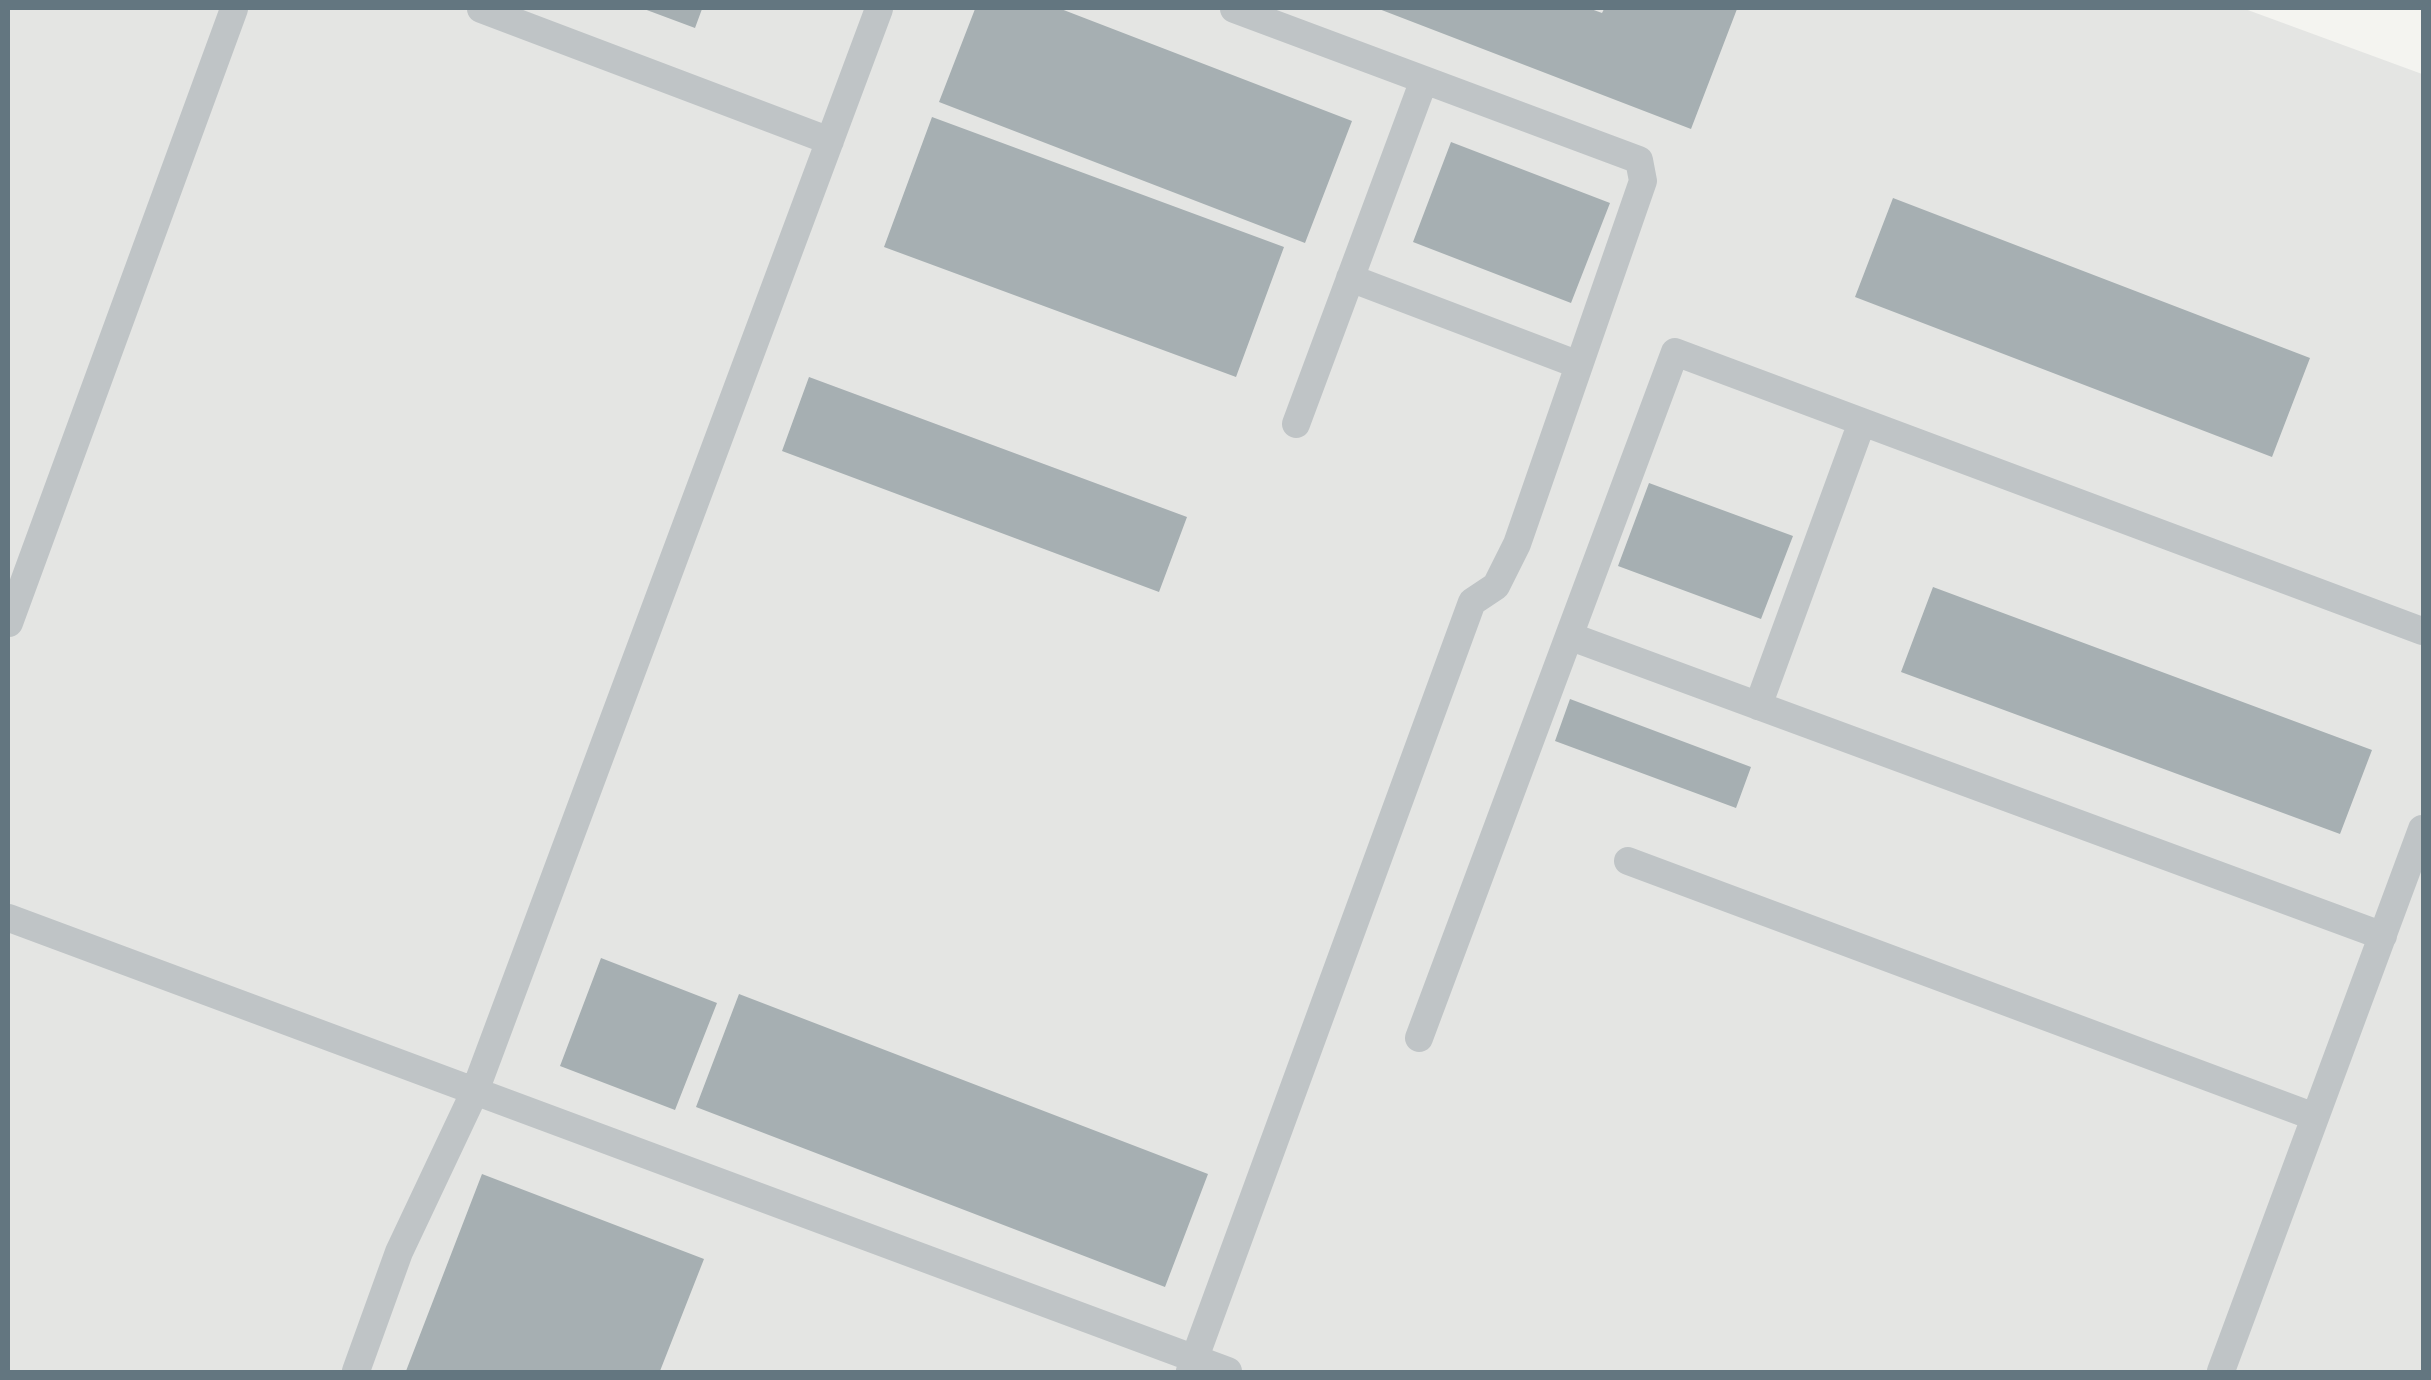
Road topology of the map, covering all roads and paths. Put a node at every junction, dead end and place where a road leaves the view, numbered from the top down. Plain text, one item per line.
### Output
1 (234, 9) edge
2 (481, 9) edge
3 (879, 9) edge
4 (1234, 9) edge
5 (1424, 80) junction
6 (830, 140) junction
7 (1350, 278) junction
8 (1579, 365) junction
9 (1862, 422) junction
10 (1296, 424) dead end
11 (9, 623) edge
12 (2422, 631) edge
13 (1569, 636) junction
14 (1758, 706) junction
15 (2422, 829) edge
16 (1628, 861) dead end
17 (9, 918) edge
18 (2382, 936) junction
19 (1419, 1038) dead end
20 (475, 1091) junction
21 (2315, 1117) junction
22 (1192, 1365) edge
23 (356, 1371) edge
24 (1228, 1371) edge
25 (2221, 1371) edge

1 - 11 lane
2 - 6 lane
3 - 6 lane
4 - 5 lane
5 - 7 lane
5 - 8 lane
6 - 20 lane
7 - 8 lane
7 - 10 lane
8 - 22 lane
9 - 12 lane
9 - 13 lane
9 - 14 lane
13 - 14 lane
13 - 19 lane
14 - 18 lane
15 - 18 lane
16 - 21 lane
17 - 20 lane
18 - 21 lane
20 - 22 lane
20 - 23 lane
21 - 25 lane
22 - 24 lane

